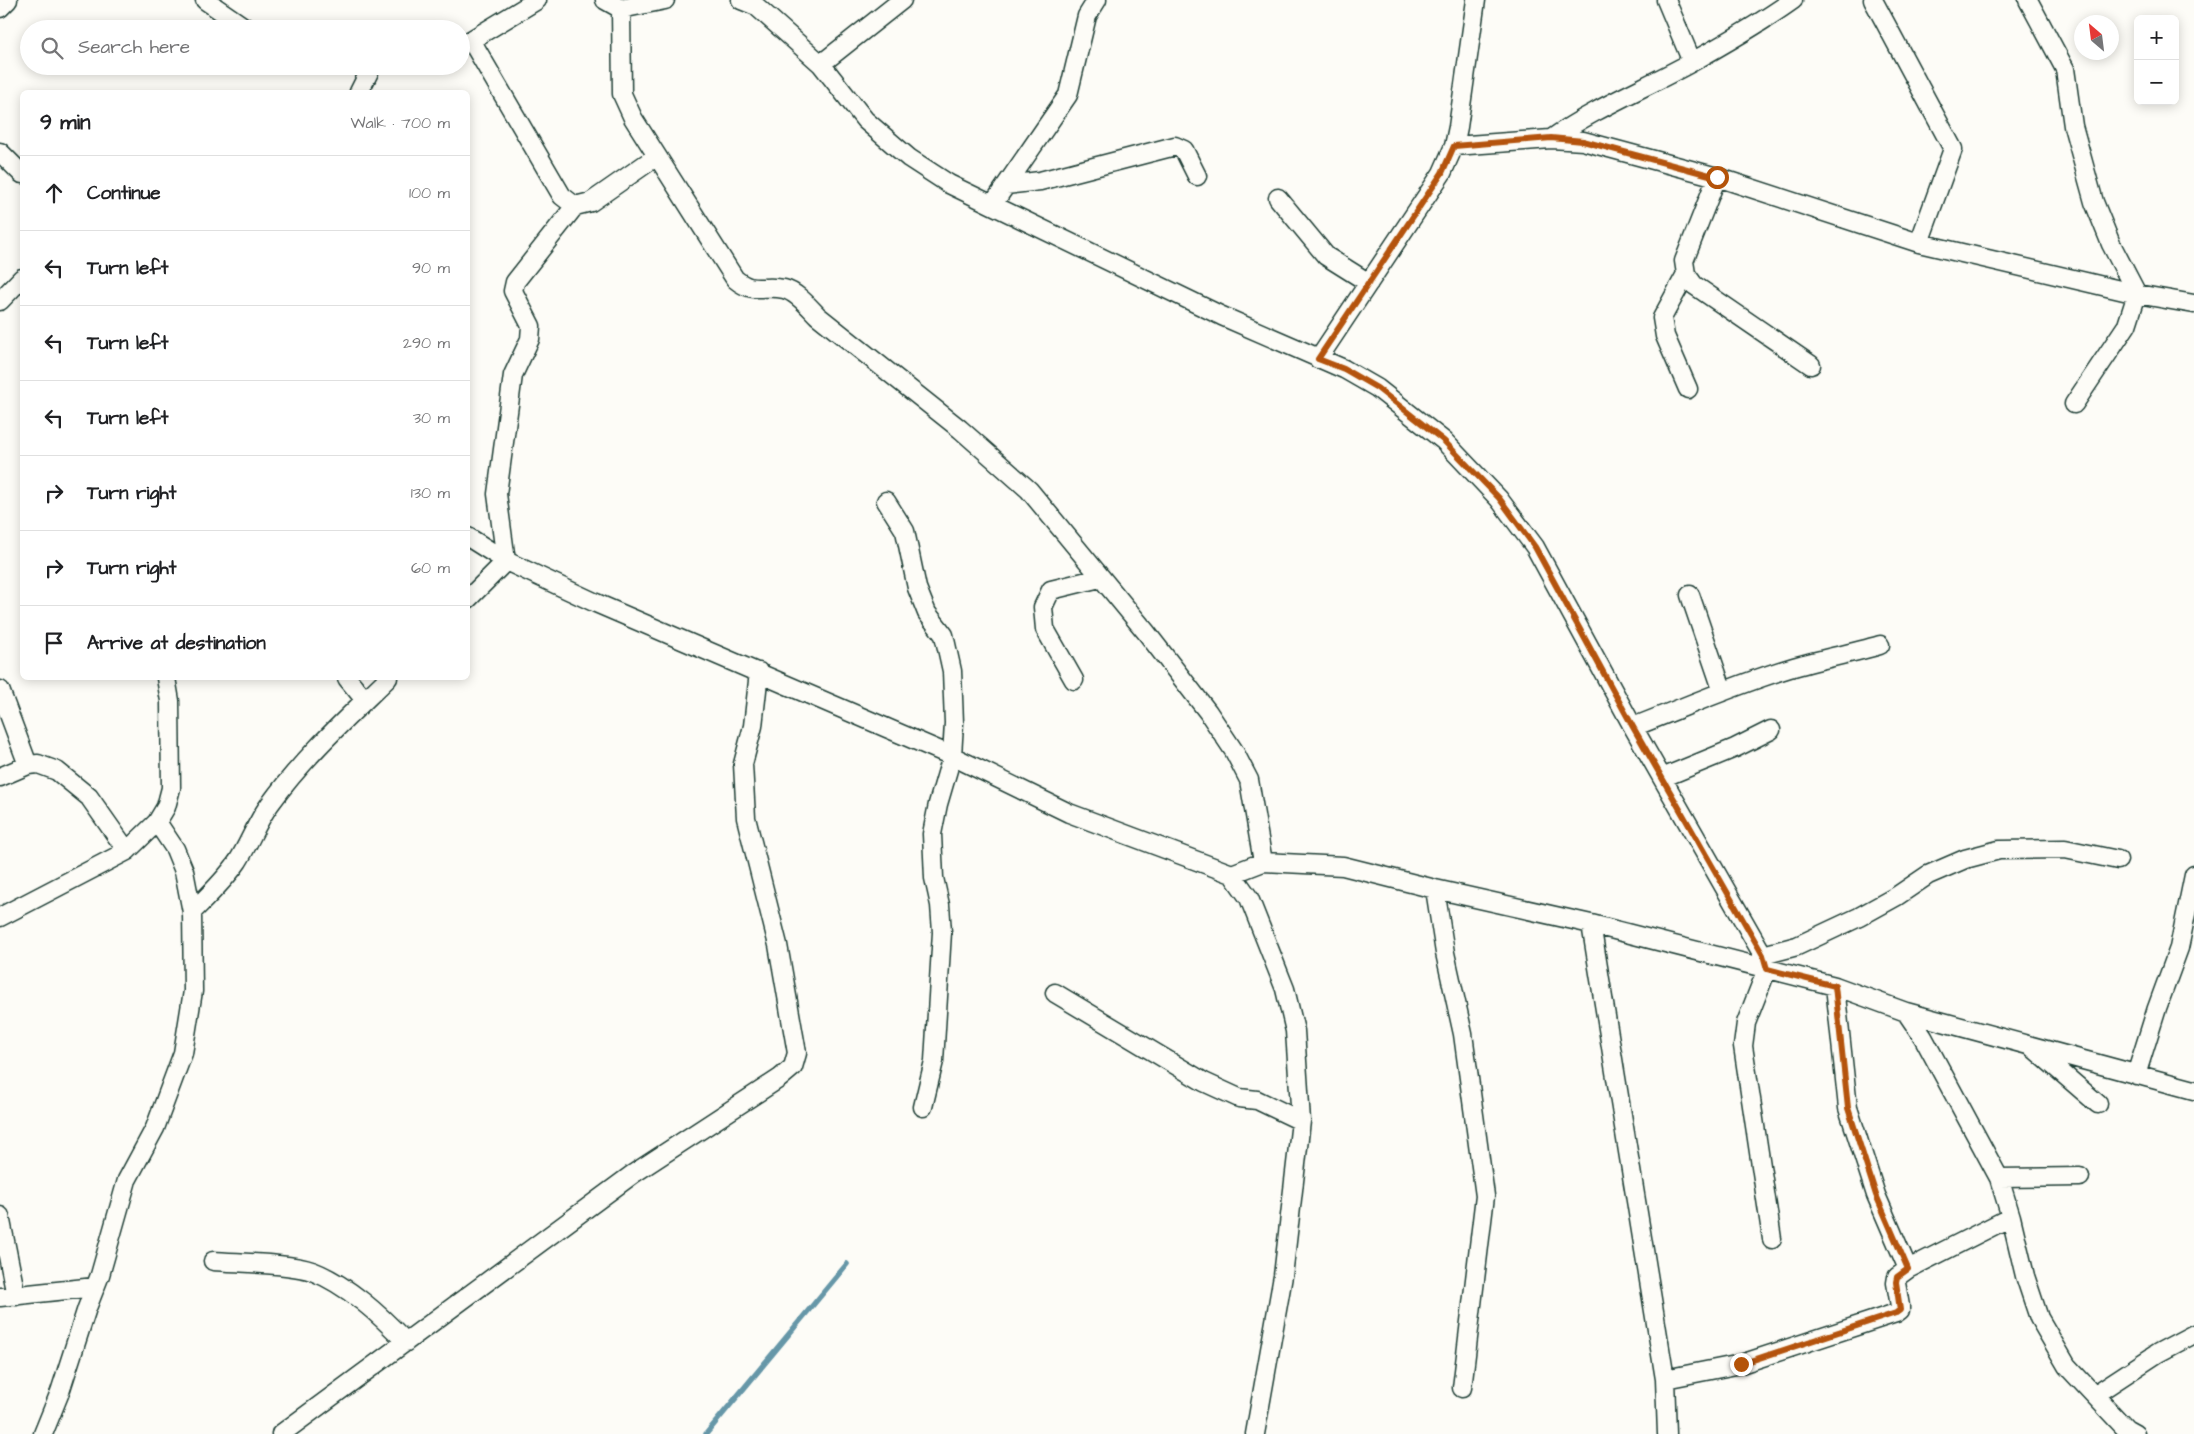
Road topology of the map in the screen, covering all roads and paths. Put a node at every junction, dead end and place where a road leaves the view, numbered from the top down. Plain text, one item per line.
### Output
1 (8, 0) edge
2 (205, 0) edge
3 (537, 0) edge
4 (604, 0) edge
5 (665, 0) edge
6 (741, 0) edge
7 (902, 0) edge
8 (1098, 0) edge
9 (1476, 0) edge
10 (1666, 0) edge
11 (1793, 0) edge
12 (1873, 0) edge
13 (2028, 0) edge
14 (0, 8) edge
15 (621, 8) junction
16 (234, 20) edge
17 (470, 40) edge
18 (470, 48) edge
19 (1692, 62) junction
20 (821, 64) junction
21 (367, 75) edge
22 (359, 90) edge
23 (1551, 138) junction
24 (1454, 146) junction
25 (0, 152) edge
26 (657, 156) junction
27 (20, 172) edge
28 (1198, 176) dead end
29 (1717, 177) junction
30 (1006, 185) junction
31 (1278, 198) dead end
32 (993, 204) junction
33 (575, 206) junction
34 (1919, 243) junction
35 (1686, 274) junction
36 (20, 280) edge
37 (1369, 284) junction
38 (2138, 294) junction
39 (0, 301) edge
40 (2194, 304) edge
41 (1318, 359) junction
42 (1811, 365) dead end
43 (1688, 389) dead end
44 (2074, 404) dead end
45 (886, 501) dead end
46 (470, 538) edge
47 (506, 561) junction
48 (1100, 578) junction
49 (1690, 595) dead end
50 (470, 597) edge
51 (1880, 646) dead end
52 (759, 672) junction
53 (166, 680) edge
54 (349, 680) edge
55 (386, 680) edge
56 (1074, 680) dead end
57 (0, 690) edge
58 (1723, 692) junction
59 (365, 700) junction
60 (1633, 727) junction
61 (1771, 730) dead end
62 (952, 756) junction
63 (28, 765) junction
64 (0, 777) edge
65 (1662, 778) junction
66 (158, 822) junction
67 (126, 851) junction
68 (2118, 860) dead end
69 (1262, 862) junction
70 (1232, 874) junction
71 (2194, 875) edge
72 (1435, 889) junction
73 (192, 912) junction
74 (0, 917) edge
75 (1592, 924) junction
76 (1765, 962) junction
77 (1835, 986) junction
78 (1056, 993) dead end
79 (1906, 1012) junction
80 (2028, 1043) junction
81 (2136, 1075) junction
82 (2194, 1090) edge
83 (2098, 1104) dead end
84 (923, 1107) dead end
85 (1302, 1121) junction
86 (1999, 1178) junction
87 (2080, 1178) dead end
88 (0, 1216) edge
89 (2011, 1217) junction
90 (1772, 1239) dead end
91 (213, 1261) dead end
92 (1908, 1269) junction
93 (94, 1287) junction
94 (8, 1296) edge
95 (2194, 1334) edge
96 (406, 1342) junction
97 (1665, 1379) junction
98 (1462, 1388) dead end
99 (2094, 1395) junction
100 (43, 1434) edge
101 (281, 1434) edge
102 (1255, 1434) edge
103 (1667, 1434) edge
104 (2134, 1434) edge

1 - 14 street
2 - 16 street
3 - 17 street
4 - 15 street
5 - 15 street
6 - 20 street
7 - 20 street
8 - 30 street
9 - 24 street
10 - 19 street
11 - 19 street
12 - 34 street
13 - 38 street
15 - 26 street
18 - 33 street
19 - 23 street
20 - 32 street
21 - 22 street
23 - 24 street
23 - 29 street
24 - 37 street
25 - 27 street
26 - 33 street
26 - 48 street
28 - 30 street
29 - 34 street
29 - 35 street
30 - 32 street
31 - 37 street
32 - 41 street
33 - 47 street
34 - 38 street
35 - 42 street
35 - 43 street
36 - 39 street
37 - 41 street
38 - 40 street
38 - 44 street
41 - 60 street
45 - 62 street
46 - 47 street
47 - 50 street
47 - 52 street
48 - 56 street
48 - 69 street
49 - 58 street
51 - 58 street
52 - 62 street
52 - 96 street
53 - 66 street
54 - 59 street
55 - 59 street
57 - 63 street
58 - 60 street
59 - 73 street
60 - 65 street
61 - 65 street
62 - 70 street
62 - 84 street
63 - 64 street
63 - 67 street
65 - 76 street
66 - 67 street
66 - 73 street
67 - 74 street
68 - 76 street
69 - 70 street
69 - 72 street
70 - 85 street
71 - 81 street
72 - 75 street
72 - 98 street
73 - 93 street
75 - 76 street
75 - 97 street
76 - 77 street
76 - 90 street
77 - 79 street
77 - 92 street
78 - 85 street
79 - 80 street
79 - 86 street
80 - 81 street
80 - 83 street
81 - 82 street
85 - 102 street
86 - 87 street
86 - 89 street
88 - 94 street
89 - 92 street
89 - 99 street
91 - 96 street
92 - 97 street
93 - 94 street
93 - 100 street
95 - 99 street
96 - 101 street
97 - 103 street
99 - 104 street

